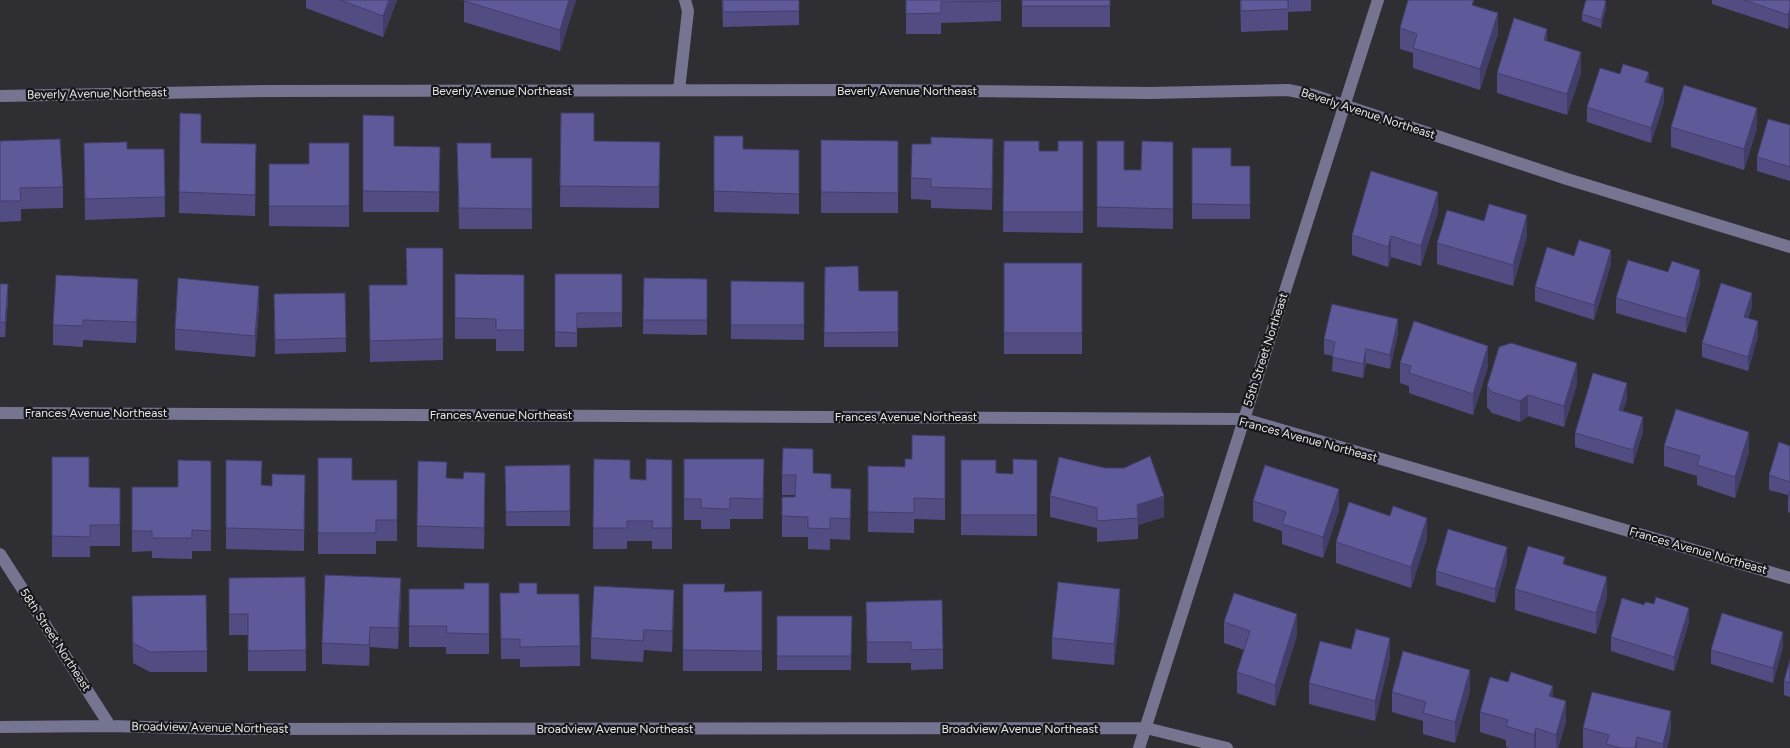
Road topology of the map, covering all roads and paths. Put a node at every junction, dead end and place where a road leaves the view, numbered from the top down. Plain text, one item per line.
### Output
1 (685, 0) edge
2 (1378, 0) edge
3 (679, 90) junction
4 (0, 96) edge
5 (1344, 106) junction
6 (1790, 247) edge
7 (0, 413) edge
8 (1244, 419) junction
9 (0, 554) edge
10 (1790, 578) edge
11 (110, 726) junction
12 (0, 727) edge
13 (1146, 728) junction
14 (1139, 748) edge
15 (1227, 748) edge

1 - 3 street
2 - 5 street, 55th Street Northeast
3 - 4 street, Beverly Avenue Northeast
3 - 5 street, Beverly Avenue Northeast
5 - 6 street, Beverly Avenue Northeast
5 - 8 street, 55th Street Northeast
7 - 8 street, Frances Avenue Northeast
8 - 10 street, Frances Avenue Northeast
8 - 13 street, 55th Street Northeast
9 - 11 street, 58th Street Northeast
11 - 12 street, Broadview Avenue Northeast
11 - 13 street, Broadview Avenue Northeast
13 - 14 street, 55th Street Northeast
13 - 15 street, Broadview Avenue Northeast

